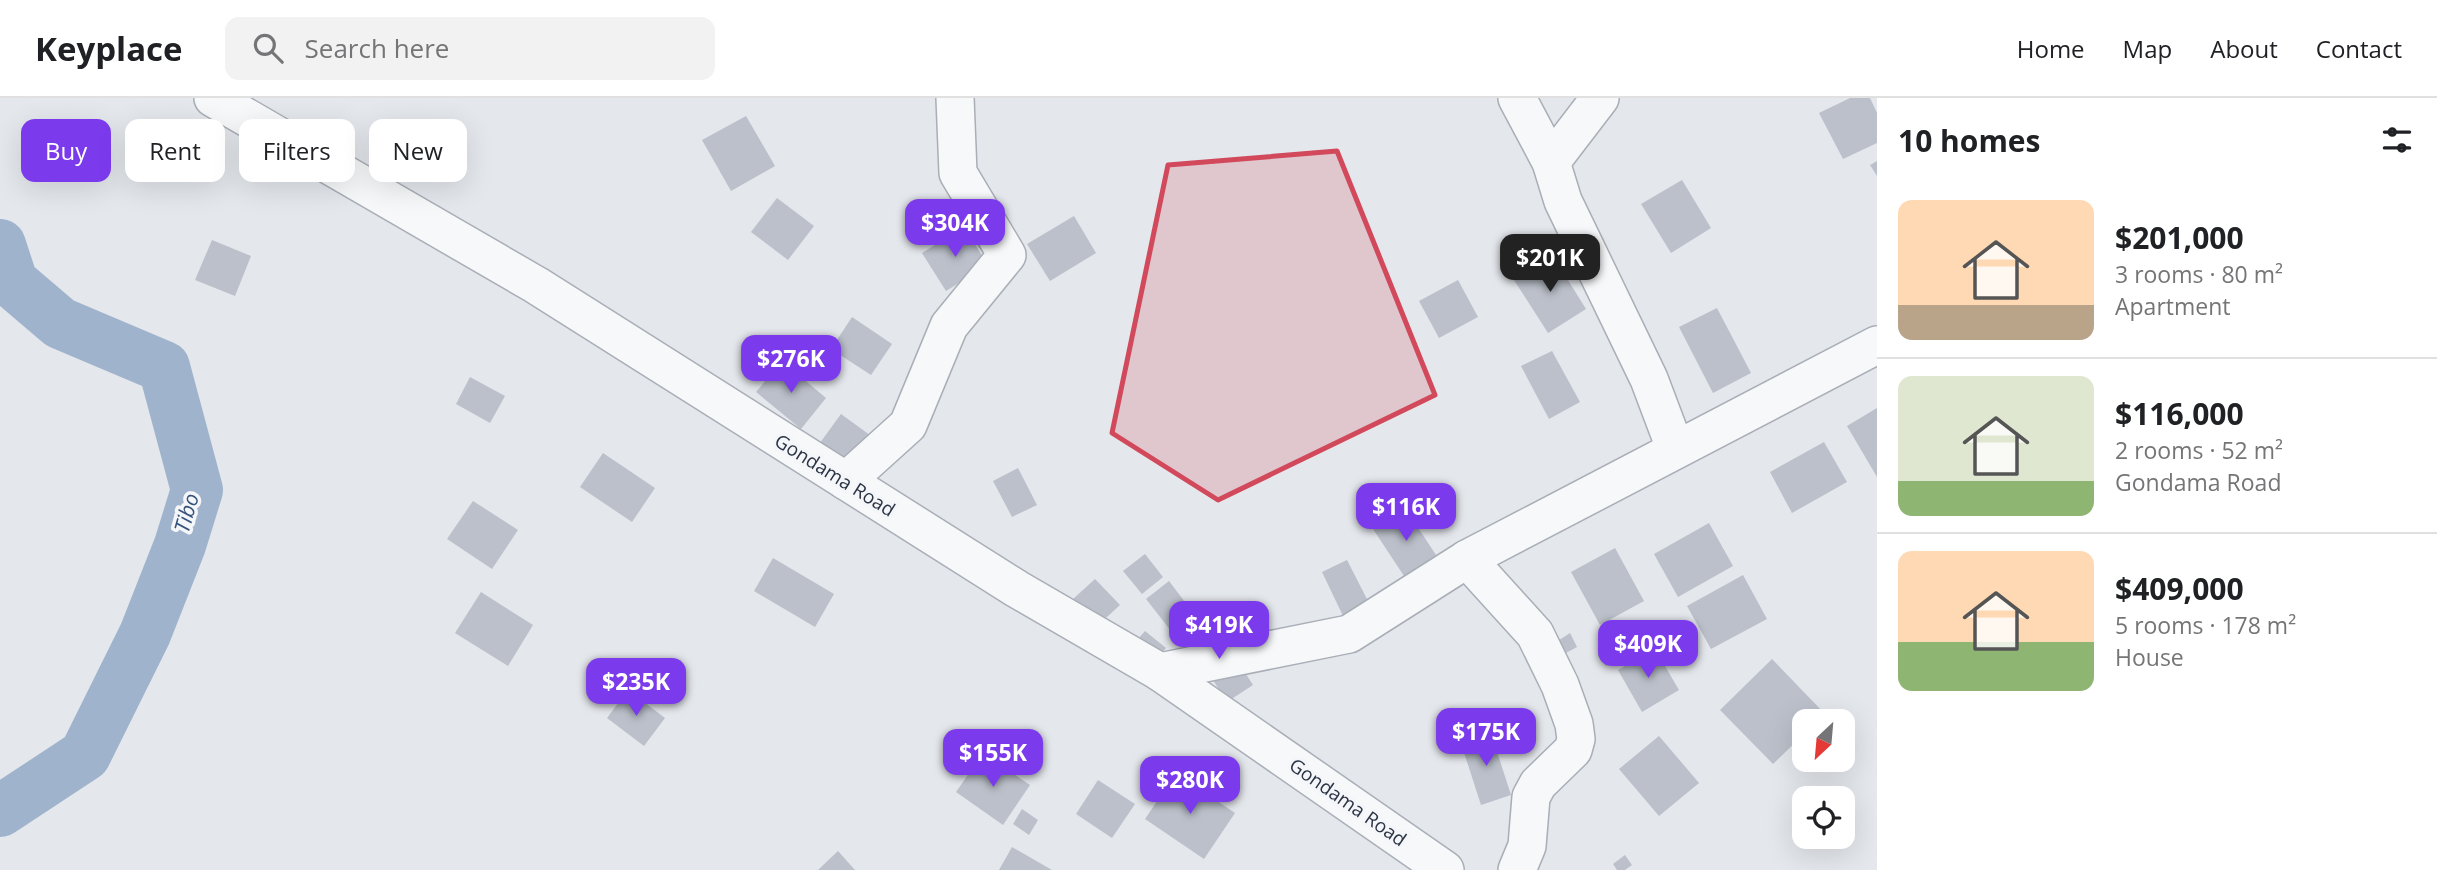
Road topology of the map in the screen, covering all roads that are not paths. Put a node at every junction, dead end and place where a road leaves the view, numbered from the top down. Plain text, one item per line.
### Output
1 (213, 98) edge
2 (955, 98) edge
3 (1517, 98) edge
4 (1600, 98) edge
5 (1551, 162) junction
6 (1877, 345) edge
7 (1675, 449) junction
8 (846, 481) junction
9 (1467, 559) junction
10 (1160, 672) junction
11 (1445, 870) edge
12 (1517, 870) edge

1 - 8 street, Gondama Road
2 - 8 street
3 - 5 street
4 - 5 street
5 - 7 street
6 - 7 street
7 - 9 street
8 - 10 street, Gondama Road
9 - 10 street
9 - 12 street
10 - 11 street, Gondama Road

